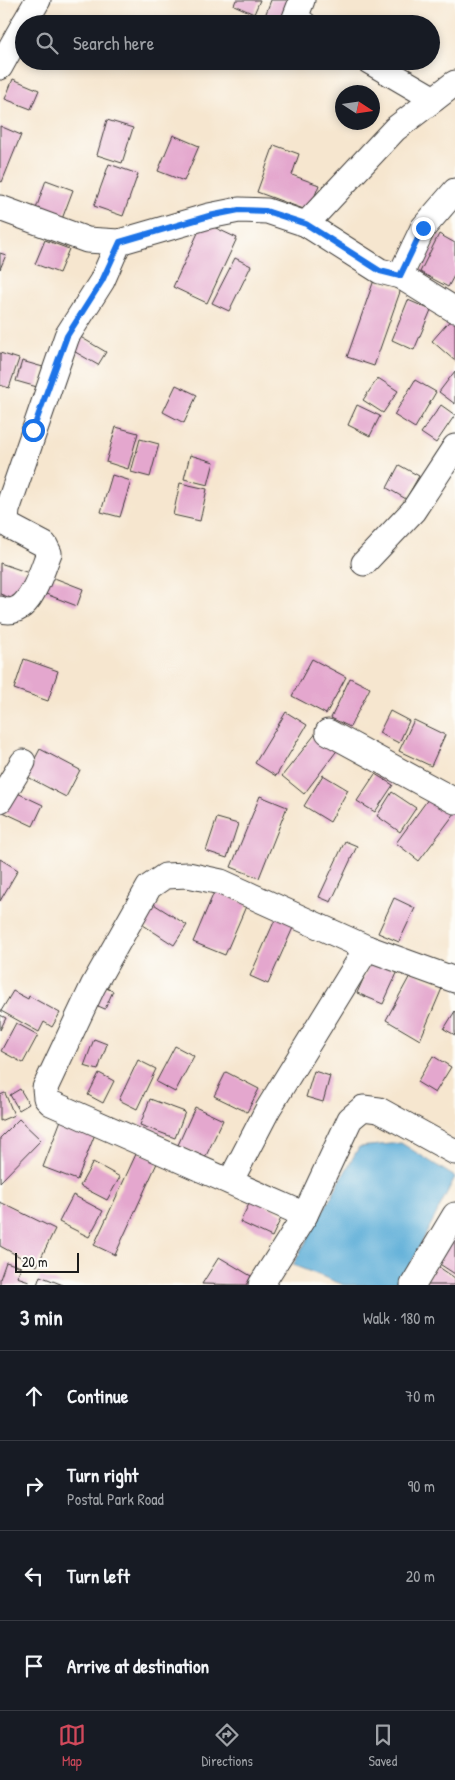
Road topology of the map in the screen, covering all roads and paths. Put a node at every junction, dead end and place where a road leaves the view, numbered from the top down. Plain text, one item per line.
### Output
1 (38, 0) edge
2 (302, 0) edge
3 (29, 15) edge
4 (296, 15) edge
5 (15, 36) edge
6 (3, 52) edge
7 (384, 70) edge
8 (455, 83) edge
9 (434, 99) junction
10 (455, 191) edge
11 (0, 208) edge
12 (306, 224) junction
13 (120, 242) junction
14 (400, 276) junction
15 (455, 310) edge
16 (455, 447) edge
17 (364, 563) dead end
18 (0, 609) edge
19 (328, 732) dead end
20 (23, 762) dead end
21 (0, 800) edge
22 (455, 801) edge
23 (367, 948) junction
24 (455, 980) edge
25 (455, 1152) edge
26 (230, 1182) junction
27 (455, 1214) edge
28 (305, 1215) junction
29 (262, 1285) edge
30 (413, 1285) edge

1 - 3 street
2 - 4 street
5 - 6 street
7 - 9 street
8 - 9 street
9 - 12 street
10 - 14 street
11 - 13 street
12 - 13 street
12 - 14 street
13 - 18 street
14 - 15 street
16 - 17 street
19 - 22 street
20 - 21 street
23 - 24 street
23 - 26 street
23 - 26 street
25 - 28 street
26 - 28 street
27 - 30 street
28 - 29 street

